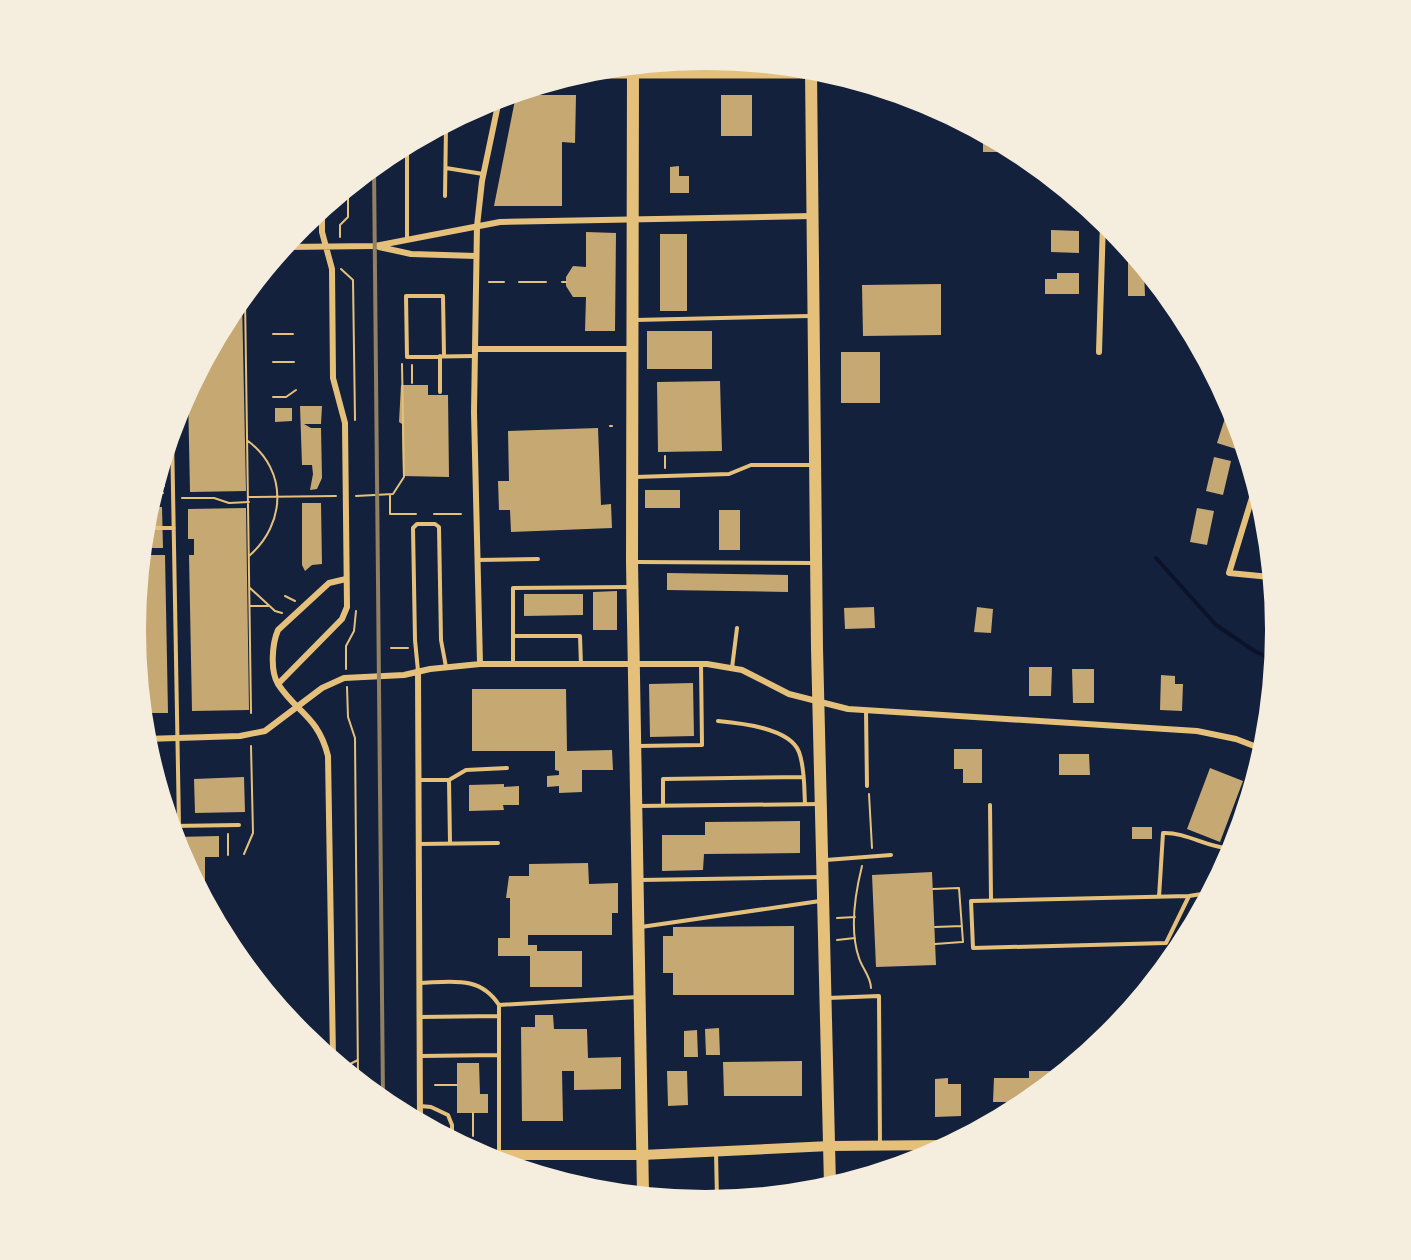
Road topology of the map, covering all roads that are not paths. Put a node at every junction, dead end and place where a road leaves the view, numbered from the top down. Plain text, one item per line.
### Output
1 (693, 71) edge
2 (725, 71) edge
3 (633, 75) edge
4 (811, 80) edge
5 (497, 111) edge
6 (446, 134) edge
7 (407, 157) edge
8 (446, 168) junction
9 (484, 174) junction
10 (445, 196) dead end
11 (812, 216) junction
12 (632, 218) junction
13 (323, 222) edge
14 (477, 226) junction
15 (1103, 236) edge
16 (406, 240) junction
17 (326, 246) junction
18 (375, 246) junction
19 (298, 247) edge
20 (476, 256) junction
21 (813, 316) junction
22 (631, 320) junction
23 (631, 349) junction
24 (475, 352) junction
25 (1099, 352) dead end
26 (442, 356) junction
27 (440, 392) dead end
28 (173, 461) edge
29 (814, 465) junction
30 (632, 477) junction
31 (1250, 504) edge
32 (156, 528) edge
33 (174, 528) junction
34 (538, 559) dead end
35 (476, 560) junction
36 (632, 562) junction
37 (816, 563) junction
38 (1262, 576) edge
39 (346, 579) junction
40 (632, 587) junction
41 (737, 628) dead end
42 (513, 636) junction
43 (480, 664) junction
44 (701, 664) junction
45 (513, 665) junction
46 (581, 665) junction
47 (634, 665) junction
48 (446, 667) junction
49 (732, 668) junction
50 (418, 671) junction
51 (278, 684) junction
52 (818, 702) junction
53 (300, 706) junction
54 (866, 710) junction
55 (718, 721) dead end
56 (178, 738) junction
57 (157, 739) edge
58 (1253, 745) edge
59 (635, 746) junction
60 (507, 768) dead end
61 (803, 777) junction
62 (419, 780) junction
63 (449, 780) junction
64 (867, 786) road end
65 (805, 804) junction
66 (821, 804) junction
67 (990, 805) dead end
68 (636, 806) junction
69 (663, 806) junction
70 (179, 818) edge
71 (239, 825) dead end
72 (182, 826) edge
73 (450, 843) junction
74 (498, 843) dead end
75 (419, 844) junction
76 (1220, 848) edge
77 (891, 855) dead end
78 (822, 860) junction
79 (822, 877) junction
80 (637, 880) junction
81 (1198, 895) edge
82 (1190, 896) junction
83 (1159, 897) junction
84 (823, 900) junction
85 (991, 900) junction
86 (638, 927) junction
87 (419, 983) junction
88 (638, 997) junction
89 (825, 998) junction
90 (499, 1005) junction
91 (499, 1016) junction
92 (420, 1017) junction
93 (333, 1047) edge
94 (499, 1055) junction
95 (420, 1056) junction
96 (420, 1106) junction
97 (420, 1111) edge
98 (452, 1129) edge
99 (924, 1145) edge
100 (830, 1146) junction
101 (880, 1146) junction
102 (500, 1150) edge
103 (716, 1152) junction
104 (513, 1155) edge
105 (642, 1155) junction
106 (830, 1175) edge
107 (643, 1186) edge
108 (717, 1189) edge

1 - 2 street
3 - 12 main road
4 - 11 main road
5 - 9 street
6 - 8 lane
7 - 16 lane
8 - 9 lane
8 - 10 lane
9 - 14 street
11 - 12 street
11 - 21 main road
12 - 14 street
12 - 22 main road
13 - 17 street
14 - 16 street
14 - 20 street
15 - 25 street
16 - 18 street
17 - 18 street
17 - 19 street
17 - 39 street
18 - 20 street
20 - 24 street
21 - 22 lane
21 - 29 main road
22 - 23 main road
23 - 24 street
23 - 30 main road
24 - 26 lane
24 - 35 street
26 - 26 lane
26 - 27 lane
28 - 33 lane
29 - 30 lane
29 - 37 main road
30 - 36 main road
31 - 38 street
32 - 33 lane
33 - 56 lane
34 - 35 lane
35 - 43 street
36 - 37 lane
36 - 40 main road
37 - 52 main road
39 - 51 street
39 - 51 street
40 - 42 lane
40 - 47 main road
41 - 49 lane
42 - 45 lane
42 - 46 lane
43 - 45 street
43 - 48 street
44 - 47 street
44 - 49 street
44 - 59 lane
45 - 46 street
46 - 47 street
47 - 59 main road
48 - 50 street
48 - 50 lane
49 - 52 street
50 - 53 street
50 - 62 street
51 - 53 street
52 - 54 street
52 - 66 main road
53 - 56 street
53 - 93 street
54 - 58 street
54 - 64 lane
55 - 61 lane
56 - 57 street
56 - 70 lane
59 - 68 main road
60 - 63 lane
61 - 65 lane
61 - 69 lane
62 - 63 lane
62 - 75 street
63 - 73 lane
65 - 66 lane
65 - 69 lane
66 - 78 main road
67 - 85 lane
68 - 69 lane
68 - 80 main road
71 - 72 lane
73 - 74 lane
73 - 75 lane
75 - 87 street
76 - 83 lane
77 - 78 lane
78 - 79 main road
79 - 80 lane
79 - 84 main road
80 - 86 main road
81 - 82 lane
82 - 83 lane
82 - 85 lane
83 - 85 lane
84 - 86 lane
84 - 89 main road
86 - 88 main road
87 - 90 lane
87 - 92 street
88 - 90 lane
88 - 105 main road
89 - 100 main road
89 - 101 lane
90 - 91 lane
91 - 92 lane
91 - 94 lane
92 - 95 street
94 - 95 lane
94 - 102 lane
95 - 96 street
96 - 97 street
96 - 98 lane
99 - 101 main road
100 - 101 main road
100 - 103 main road
100 - 106 main road
103 - 105 main road
103 - 108 lane
104 - 105 main road
105 - 107 main road

